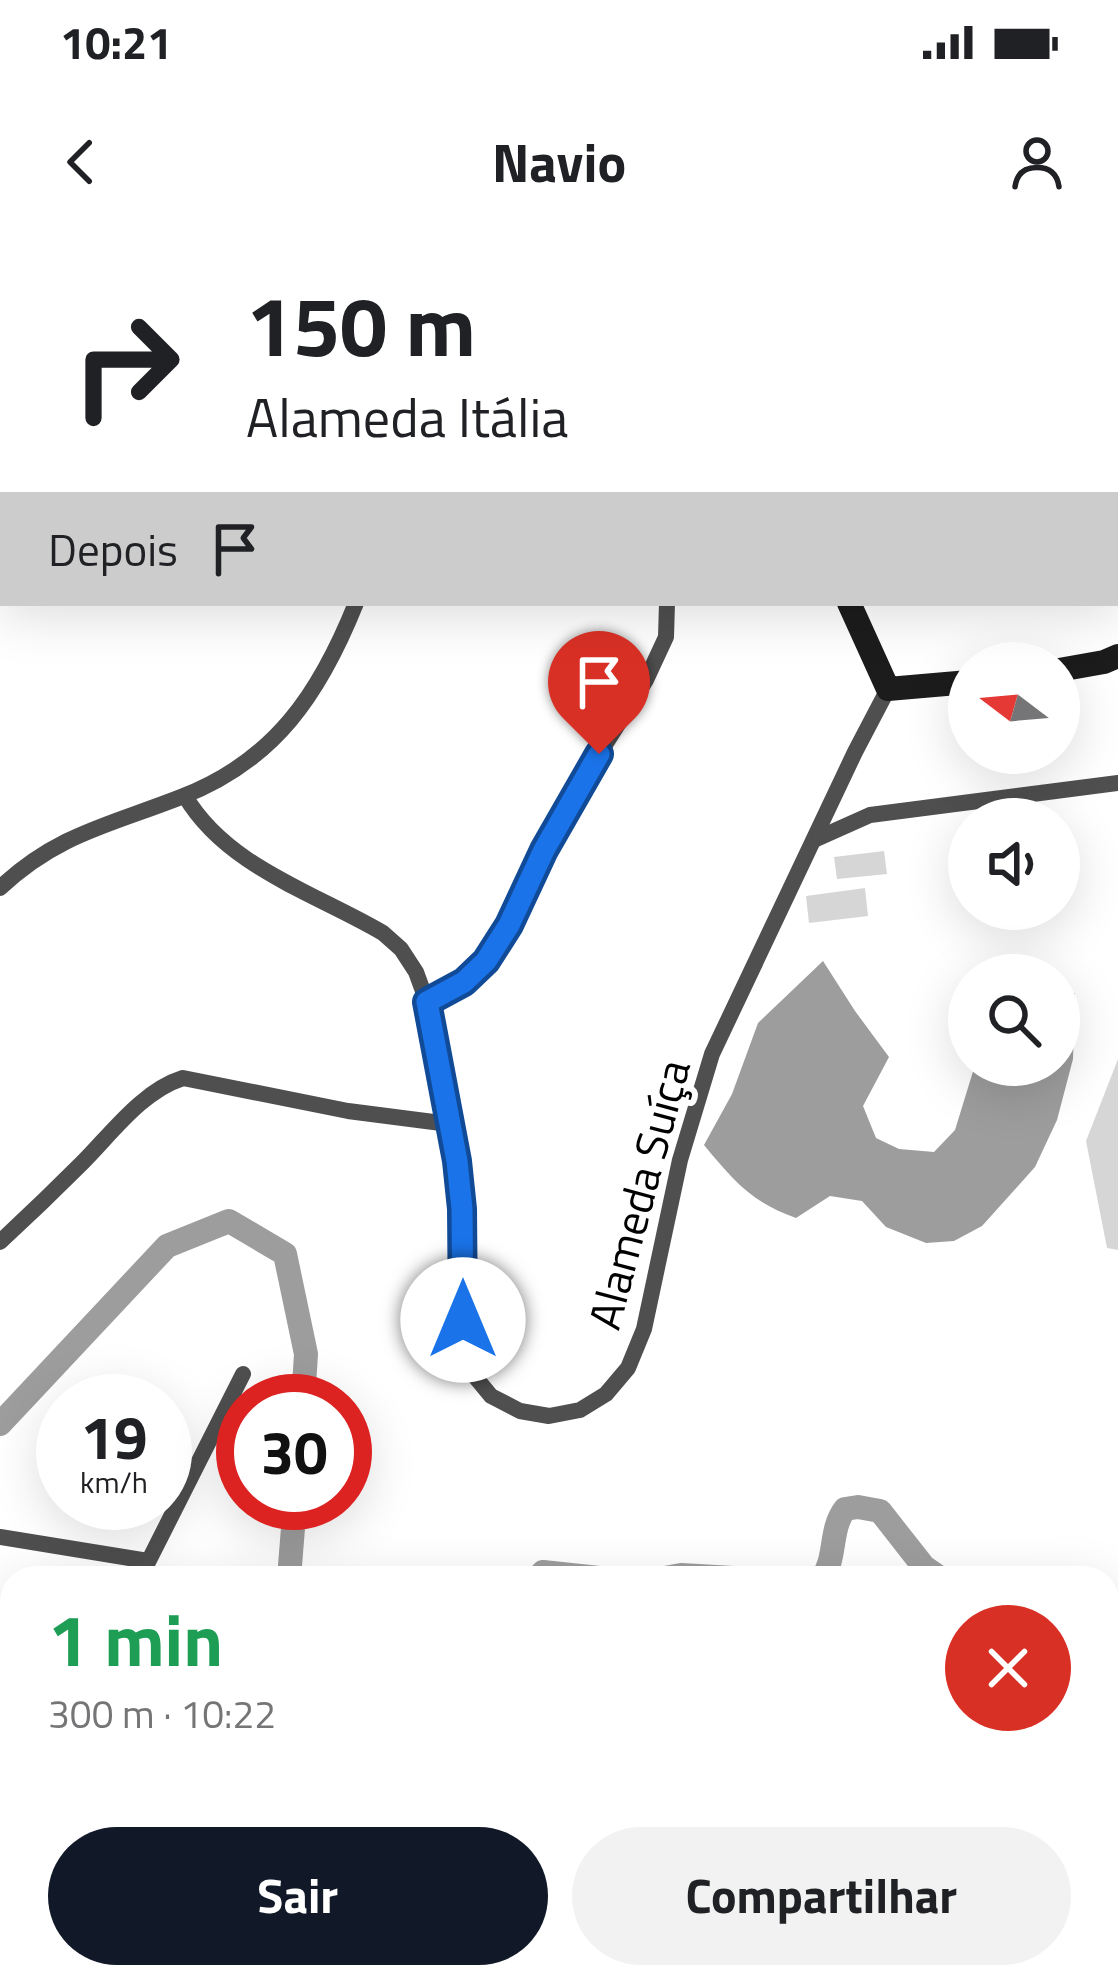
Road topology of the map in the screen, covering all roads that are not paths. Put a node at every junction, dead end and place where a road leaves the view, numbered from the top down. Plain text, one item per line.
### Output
1 (355, 606) edge
2 (667, 606) edge
3 (850, 606) edge
4 (1118, 656) edge
5 (1080, 666) edge
6 (948, 684) edge
7 (888, 689) junction
8 (1118, 783) edge
9 (185, 796) junction
10 (814, 840) junction
11 (0, 888) edge
12 (427, 1002) junction
13 (449, 1124) junction
14 (0, 1242) edge
15 (216, 1427) edge
16 (0, 1538) edge
17 (126, 1566) edge
18 (146, 1566) edge

1 - 9 street
2 - 12 street
3 - 7 street
4 - 5 street
6 - 7 street
7 - 10 street, Alameda Suíça
8 - 10 street
9 - 11 street
9 - 12 street, Alameda Suíça
10 - 13 street, Alameda Suíça
12 - 13 street, Alameda Suíça
13 - 14 street
15 - 18 street
16 - 17 street

